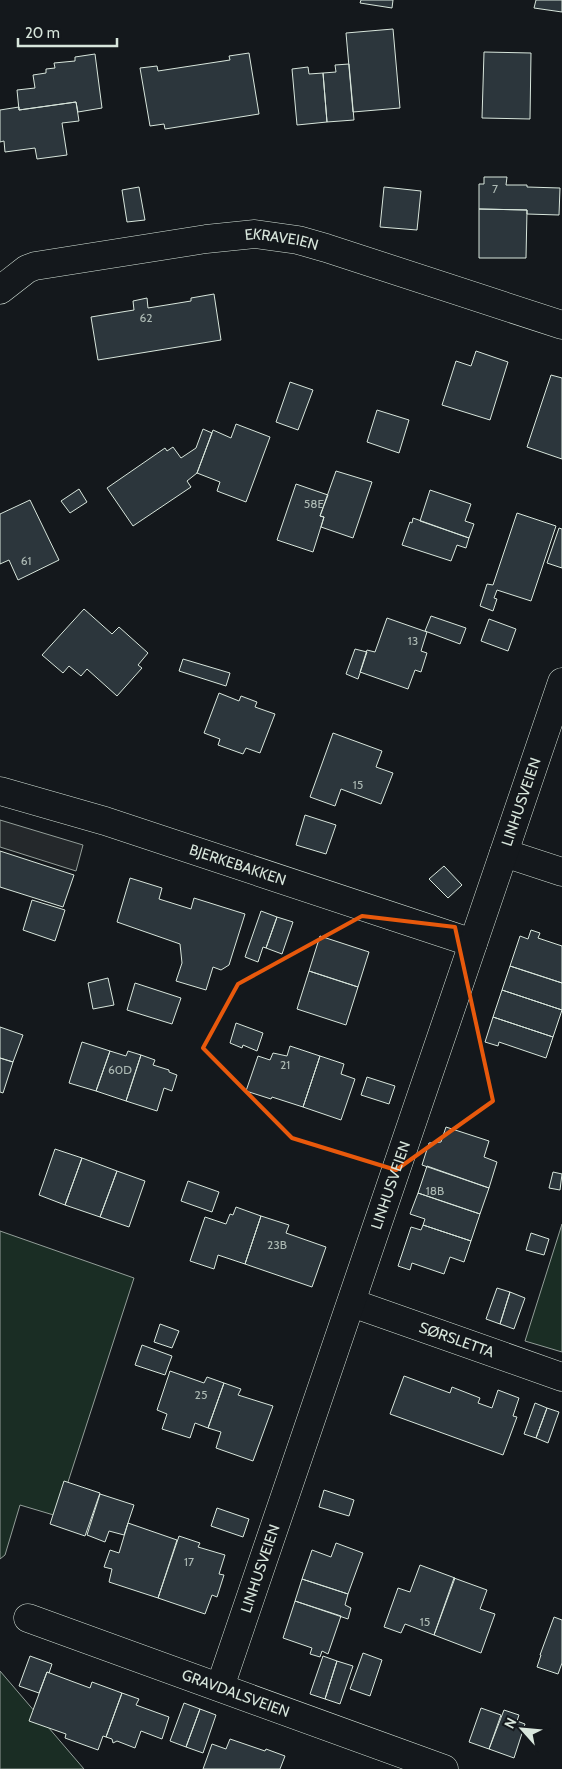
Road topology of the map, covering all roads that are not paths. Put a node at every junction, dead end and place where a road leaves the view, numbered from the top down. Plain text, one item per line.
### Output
1 (0, 290) edge
2 (562, 325) edge
3 (562, 682) edge
4 (0, 791) edge
5 (504, 853) junction
6 (562, 872) edge
7 (473, 943) junction
8 (352, 1303) junction
9 (562, 1377) edge
10 (28, 1618) dead end
11 (220, 1688) junction
12 (444, 1769) edge

1 - 2 street, EKRAVEIEN
3 - 5 street, LINHUSVEIEN
4 - 7 street, BJERKEBAKKEN
5 - 6 street
5 - 7 street, LINHUSVEIEN
7 - 8 street, LINHUSVEIEN
8 - 9 street, SØRSLETTA
8 - 11 street, LINHUSVEIEN
10 - 11 street, GRAVDALSVEIEN
11 - 12 street, GRAVDALSVEIEN

